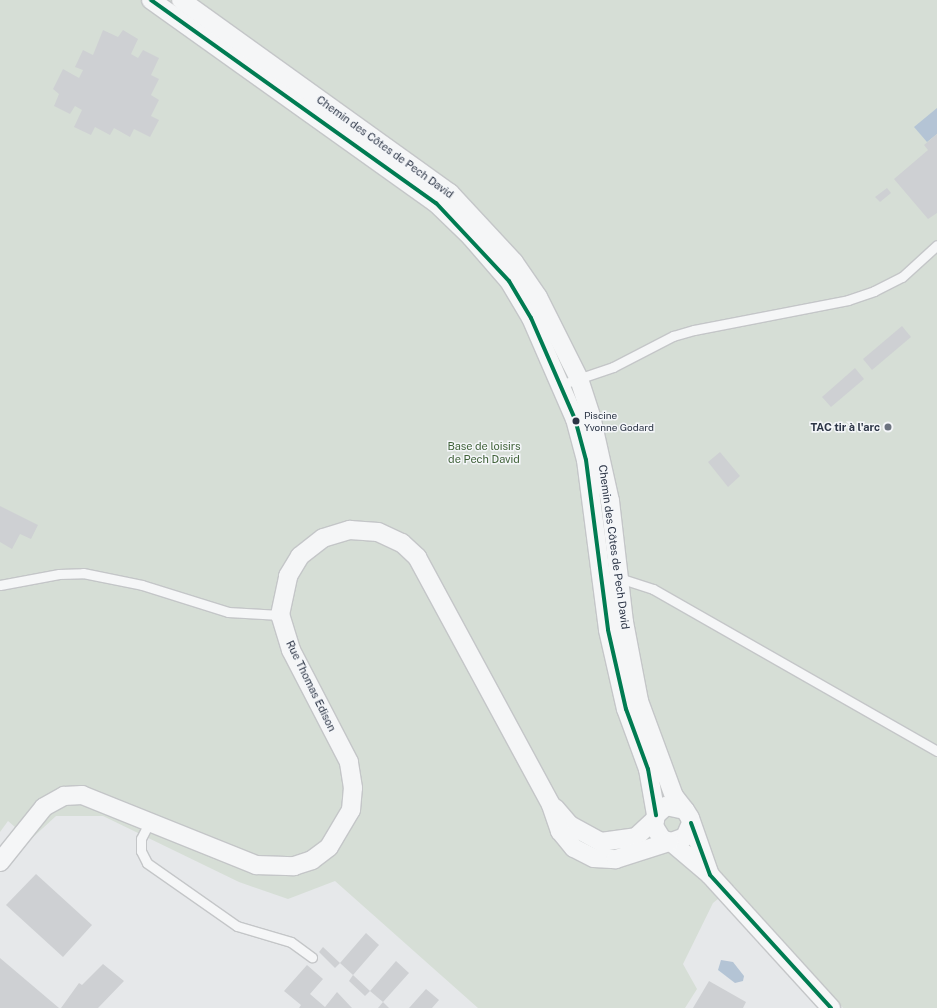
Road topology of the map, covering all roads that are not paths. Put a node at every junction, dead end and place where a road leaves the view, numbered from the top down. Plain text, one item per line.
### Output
1 (151, 0) edge
2 (181, 0) edge
3 (937, 245) edge
4 (571, 382) junction
5 (619, 577) junction
6 (601, 578) junction
7 (0, 585) edge
8 (280, 614) junction
9 (937, 751) edge
10 (551, 805) junction
11 (688, 816) junction
12 (655, 817) junction
13 (150, 821) junction
14 (670, 842) junction
15 (0, 862) edge
16 (710, 875) junction
17 (312, 957) dead end
18 (831, 1008) edge

1 - 4 street, Chemin des Côtes de Pech David
2 - 4 street, Chemin des Côtes de Pech David
3 - 4 lane
4 - 5 street, Chemin des Côtes de Pech David
4 - 6 street, Chemin des Côtes de Pech David
5 - 6 lane
5 - 9 lane
5 - 11 street, Chemin des Côtes de Pech David
6 - 12 street, Chemin des Côtes de Pech David
7 - 8 lane
8 - 10 street, Rue Thomas Edison
8 - 13 street, Rue Thomas Edison
10 - 12 street, Rue Thomas Edison
10 - 14 street, Rue Thomas Edison
11 - 12 street
11 - 14 street
11 - 16 street, Chemin des Côtes de Pech David
12 - 14 street
13 - 15 street, Rue Thomas Edison
13 - 17 lane
14 - 16 street, Chemin des Côtes de Pech David
16 - 18 street, Chemin des Côtes de Pech David

